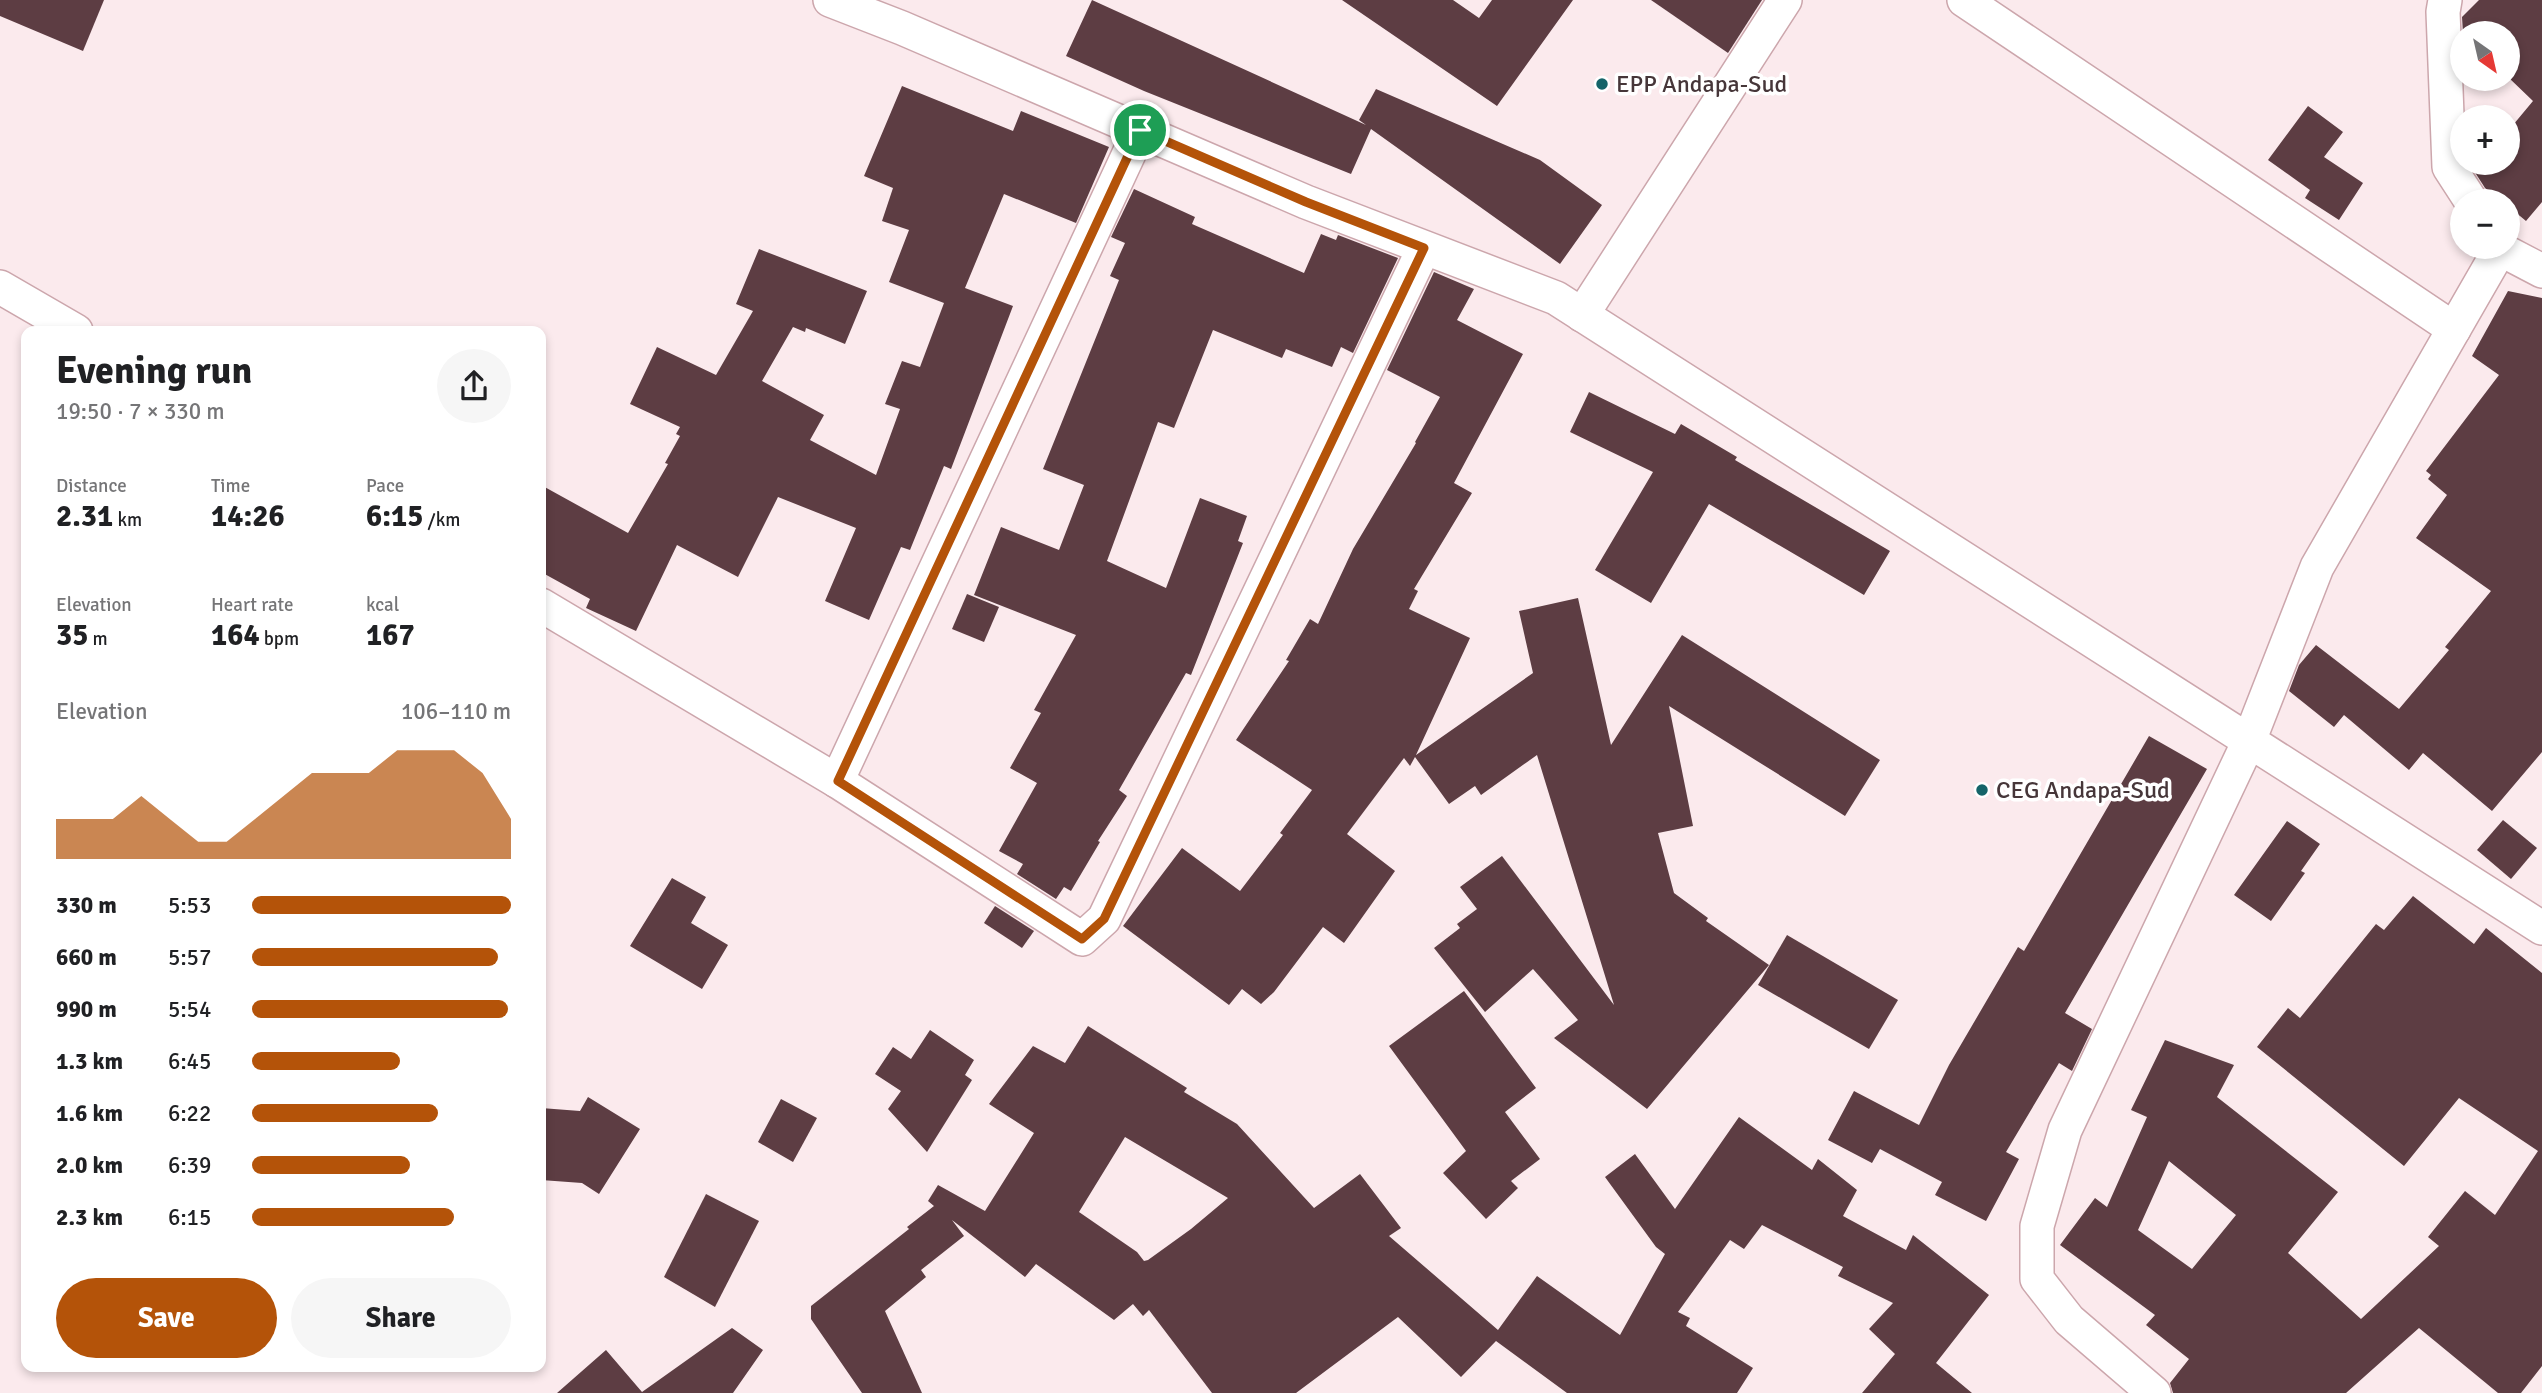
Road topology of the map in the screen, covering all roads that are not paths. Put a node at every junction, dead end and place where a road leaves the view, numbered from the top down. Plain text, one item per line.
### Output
1 (830, 0) edge
2 (1785, 0) edge
3 (1964, 0) edge
4 (2445, 0) edge
5 (1140, 130) junction
6 (2463, 189) edge
7 (1424, 248) junction
8 (2494, 259) edge
9 (2520, 259) edge
10 (2542, 271) edge
11 (0, 287) edge
12 (1581, 315) junction
13 (67, 326) edge
14 (2454, 329) junction
15 (546, 608) edge
16 (2249, 741) junction
17 (838, 781) junction
18 (2542, 928) edge
19 (2154, 1393) edge

1 - 5 street
2 - 12 street
3 - 14 street
4 - 6 street
5 - 7 street
5 - 17 street
7 - 12 street
7 - 17 street
8 - 14 street
9 - 10 street
11 - 13 street
12 - 16 street
14 - 16 street
15 - 17 street
16 - 18 street
16 - 19 street

